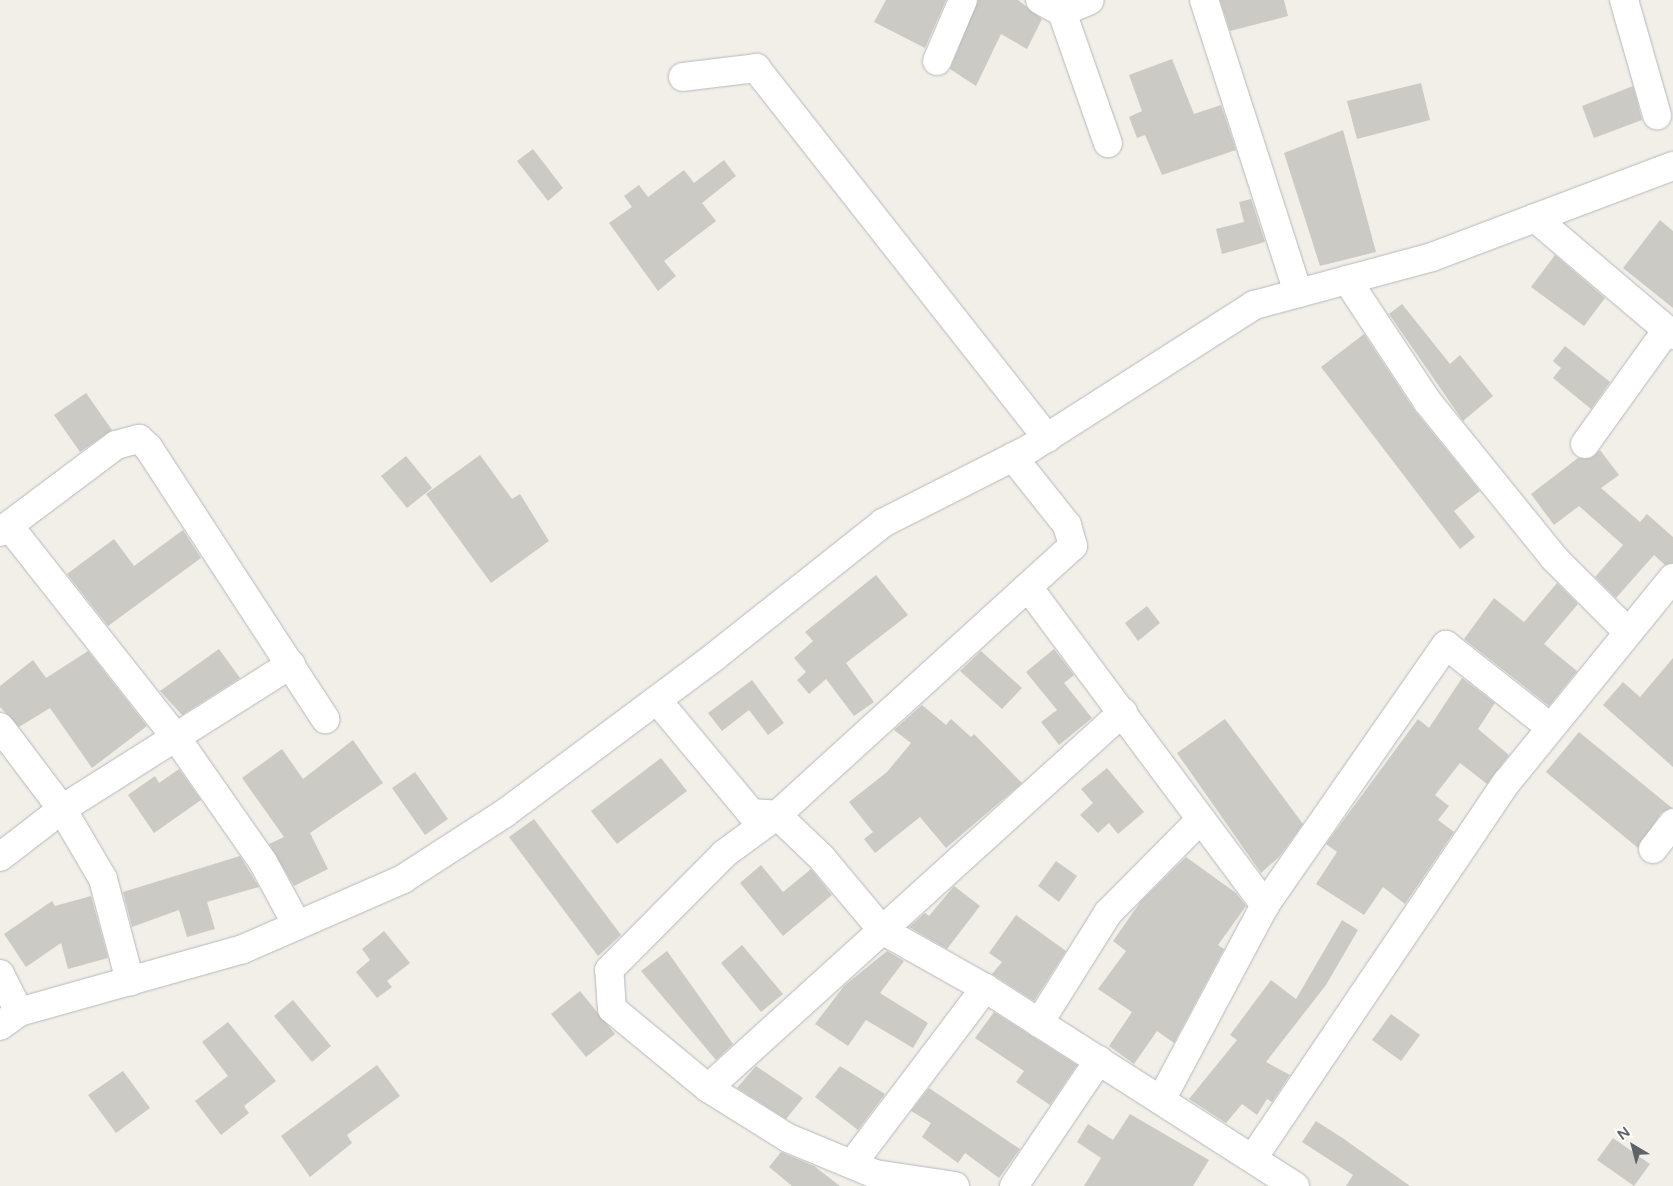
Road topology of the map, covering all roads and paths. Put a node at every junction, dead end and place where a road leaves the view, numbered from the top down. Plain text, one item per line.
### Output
1 (963, 0) edge
2 (1090, 0) edge
3 (1204, 0) edge
4 (1624, 0) edge
5 (1051, 6) edge
6 (937, 61) dead end
7 (683, 77) dead end
8 (1657, 115) dead end
9 (1108, 143) dead end
10 (1673, 166) edge
11 (1535, 218) junction
12 (1346, 280) junction
13 (1298, 293) junction
14 (1670, 333) edge
15 (1047, 438) junction
16 (1585, 444) dead end
17 (1013, 457) junction
18 (4, 529) edge
19 (1672, 580) edge
20 (1028, 587) junction
21 (1627, 631) junction
22 (291, 664) junction
23 (657, 700) junction
24 (1123, 712) junction
25 (325, 719) dead end
26 (0, 727) edge
27 (1550, 727) junction
28 (175, 736) junction
29 (62, 809) junction
30 (777, 815) junction
31 (1201, 819) junction
32 (1673, 823) edge
33 (1653, 849) dead end
34 (0, 857) edge
35 (1265, 905) junction
36 (297, 925) junction
37 (882, 930) junction
38 (0, 974) edge
39 (130, 981) junction
40 (984, 988) junction
41 (9, 1019) edge
42 (1039, 1023) junction
43 (1098, 1060) junction
44 (708, 1088) junction
45 (1161, 1100) junction
46 (852, 1164) junction
47 (1258, 1170) edge
48 (1021, 1184) edge
49 (955, 1186) edge
50 (1295, 1186) edge

1 - 6 street
2 - 5 street
3 - 13 street
4 - 8 street
5 - 9 street
7 - 15 street
10 - 11 street
11 - 12 street
11 - 14 street
12 - 13 street
12 - 21 street
13 - 15 street
14 - 16 street
15 - 17 street
17 - 20 street
17 - 23 street
18 - 22 street
18 - 28 street
19 - 21 street
20 - 24 street
20 - 30 street
21 - 27 street
22 - 25 street
22 - 28 street
23 - 30 street
23 - 36 street
24 - 31 street
24 - 37 street
26 - 29 street
27 - 35 street
27 - 47 street
28 - 29 street
28 - 36 street
29 - 34 street
29 - 39 street
30 - 37 street
30 - 44 street
31 - 35 street
31 - 42 street
32 - 33 street
35 - 45 street
36 - 39 street
37 - 40 street
37 - 44 street
38 - 41 street
39 - 41 street
40 - 42 street
40 - 46 street
42 - 43 street
43 - 45 street
43 - 48 street
44 - 46 street
45 - 47 street
46 - 49 street
47 - 50 street

